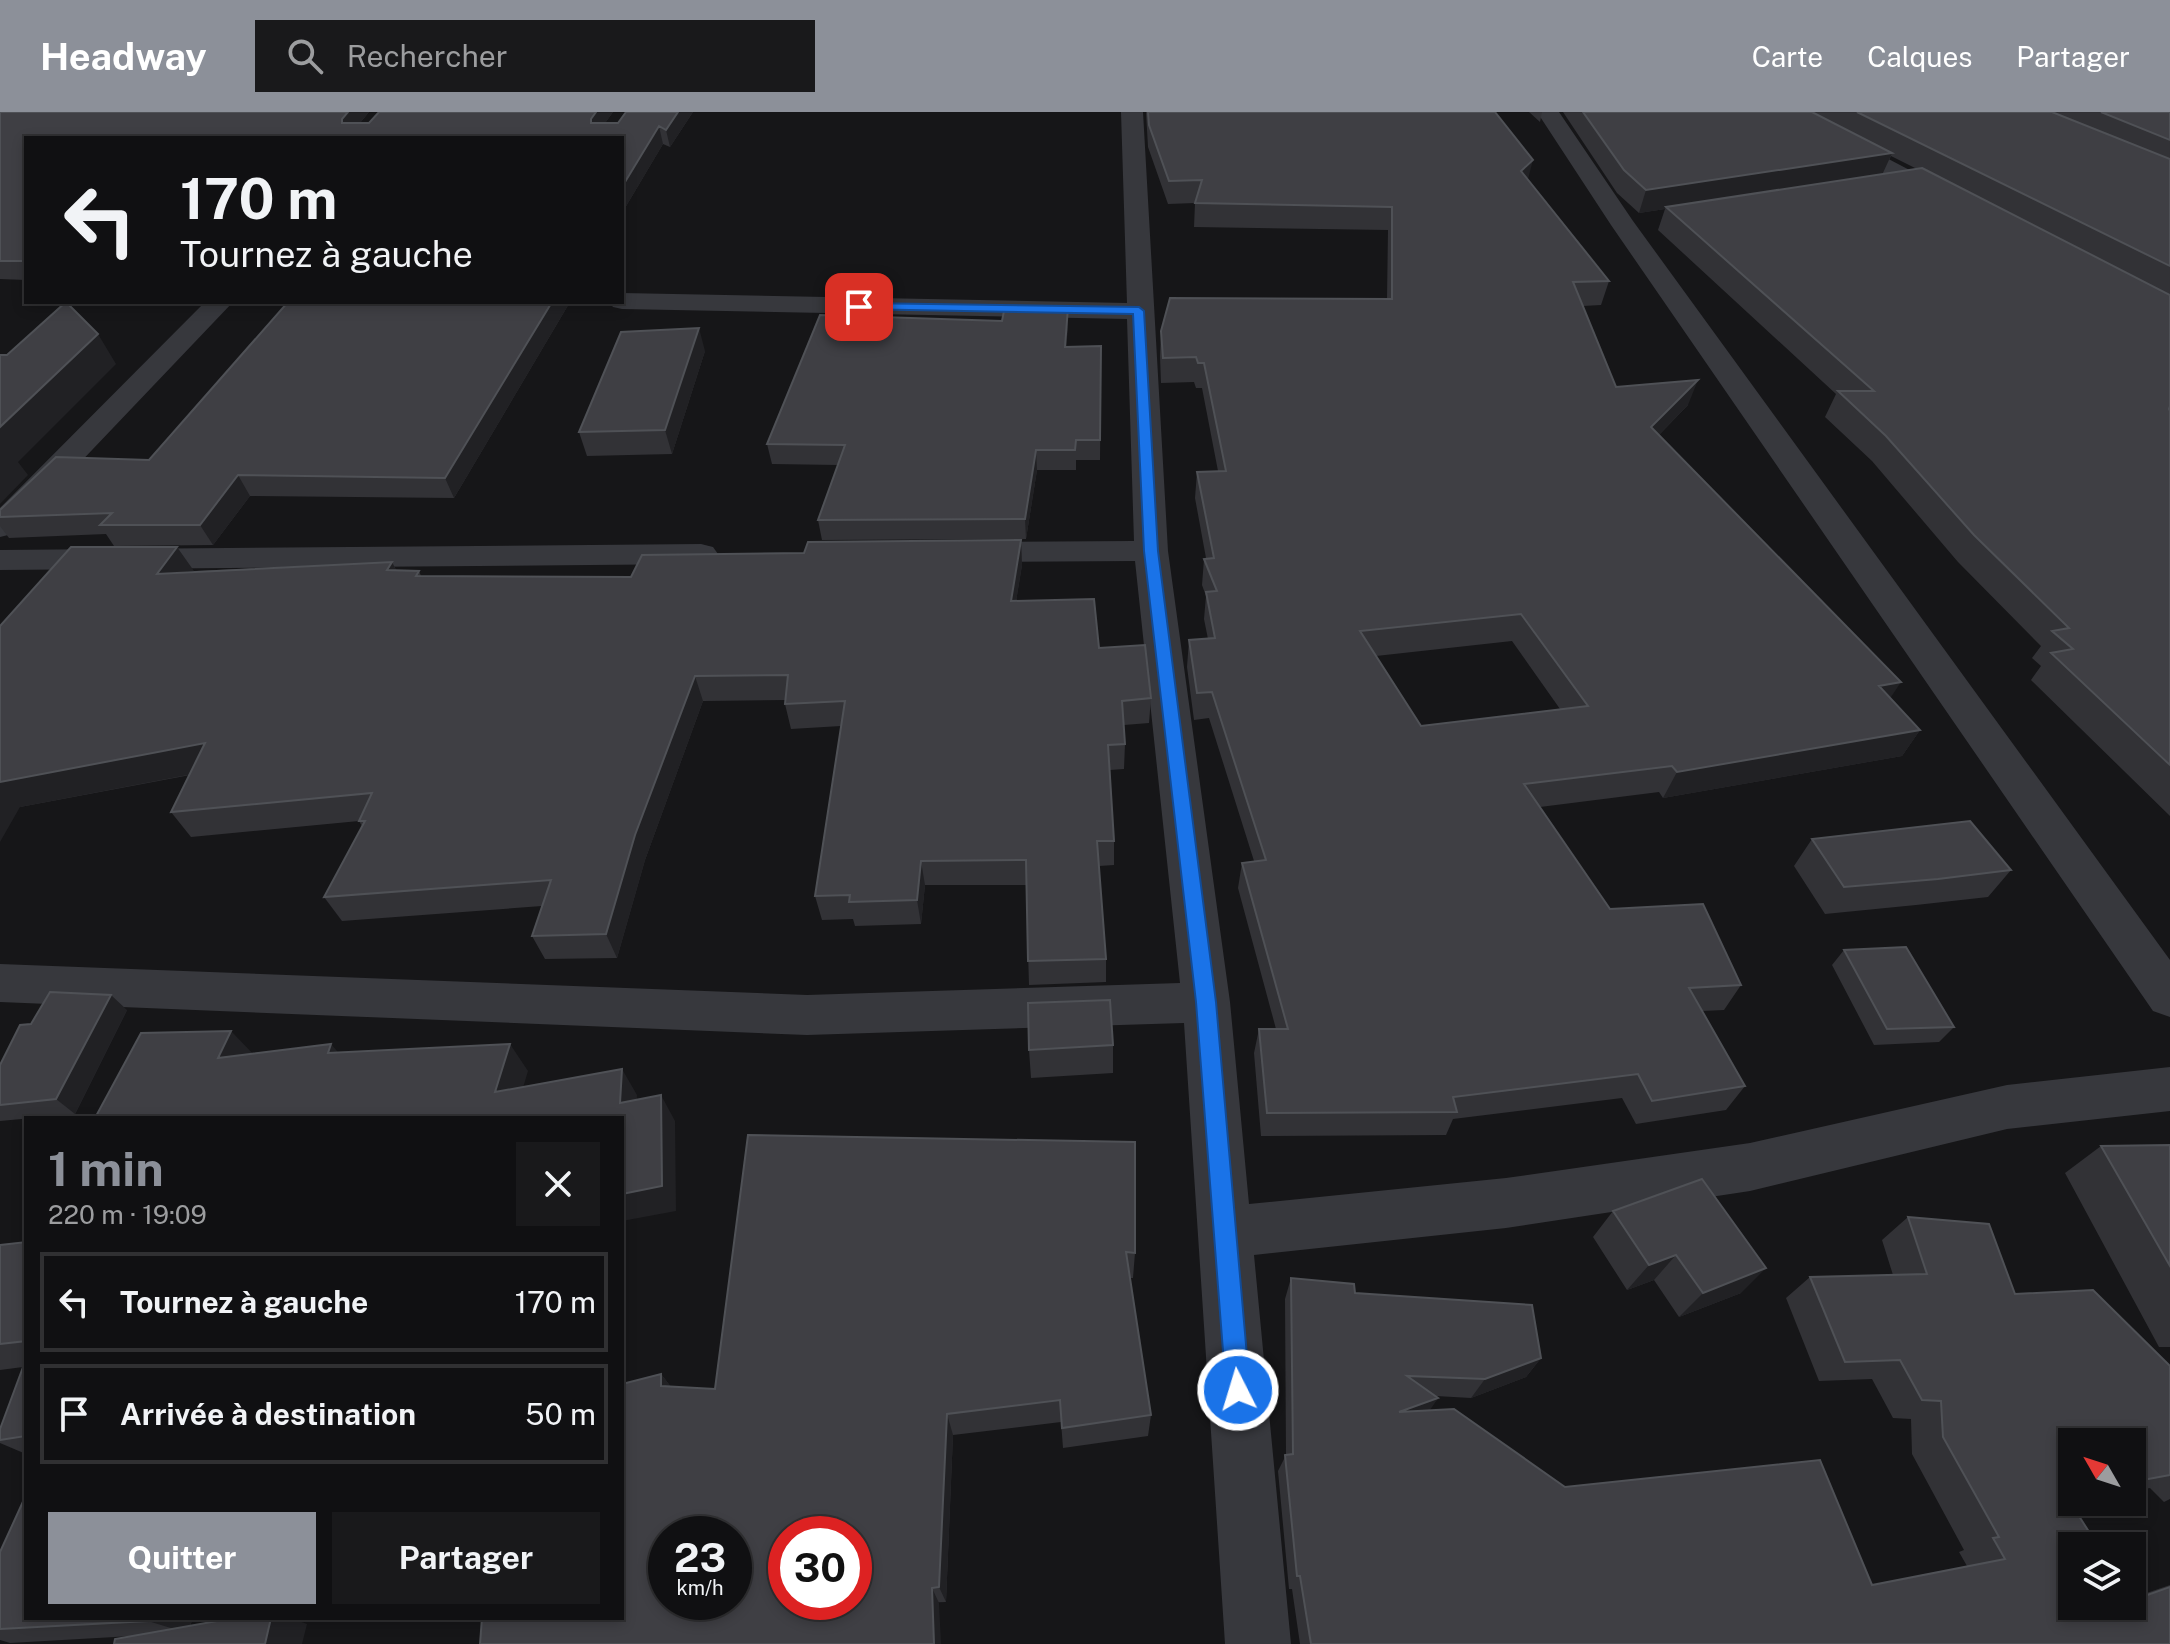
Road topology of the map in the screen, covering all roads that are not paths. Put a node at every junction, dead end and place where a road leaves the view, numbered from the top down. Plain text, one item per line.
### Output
1 (1132, 112) edge
2 (1548, 112) edge
3 (1783, 112) edge
4 (1913, 181) junction
5 (1867, 188) edge
6 (1977, 214) edge
7 (624, 301) edge
8 (218, 304) edge
9 (1139, 311) junction
10 (0, 527) edge
11 (1151, 551) junction
12 (927, 552) edge
13 (735, 554) edge
14 (0, 560) edge
15 (0, 983) edge
16 (2170, 997) edge
17 (1206, 1002) junction
18 (2170, 1089) edge
19 (1225, 1232) junction
20 (1258, 1644) edge

1 - 9 street
2 - 16 street
3 - 4 street
4 - 5 street
4 - 6 street
7 - 9 street
8 - 10 street
9 - 11 street
11 - 12 street
11 - 17 street
13 - 14 street
15 - 17 street
17 - 19 street
18 - 19 street
19 - 20 street

